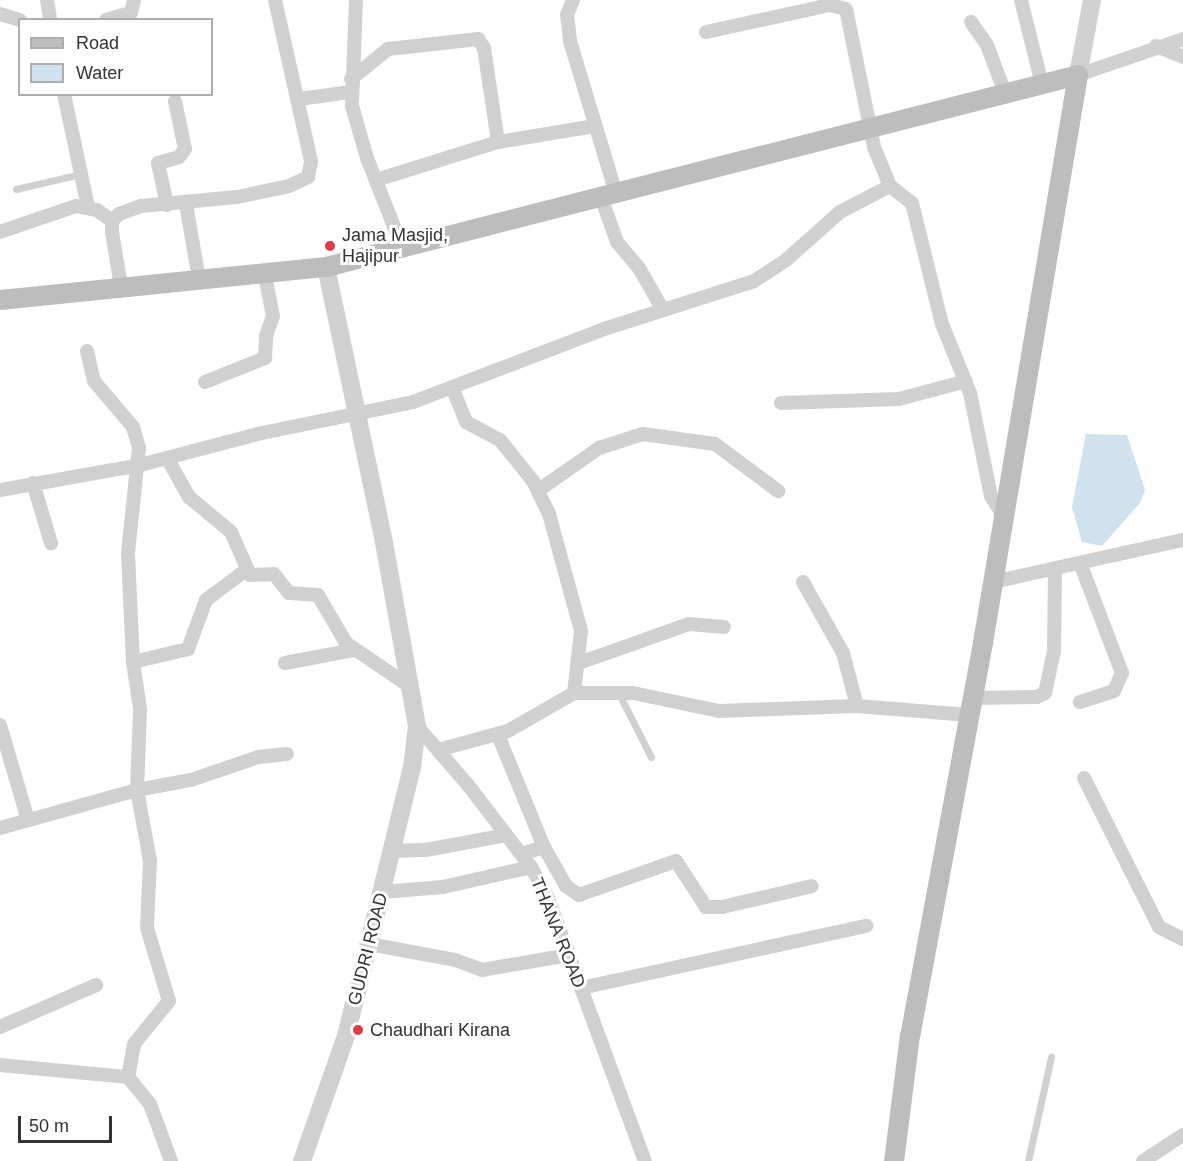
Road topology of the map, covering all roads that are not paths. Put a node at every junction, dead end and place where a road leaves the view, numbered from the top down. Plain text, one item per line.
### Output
1 (47, 0) edge
2 (275, 0) edge
3 (356, 0) edge
4 (573, 0) edge
5 (1021, 0) edge
6 (1092, 0) edge
7 (842, 3) edge
8 (788, 7) edge
9 (136, 10) edge
10 (0, 14) edge
11 (50, 18) edge
12 (116, 18) edge
13 (18, 19) edge
14 (971, 22) dead end
15 (706, 32) dead end
16 (1183, 39) edge
17 (1156, 46) junction
18 (1183, 57) edge
19 (1078, 75) junction
20 (1042, 84) junction
21 (351, 85) junction
22 (1005, 93) junction
23 (64, 96) edge
24 (298, 99) junction
25 (175, 101) dead end
26 (595, 126) junction
27 (870, 127) junction
28 (498, 142) junction
29 (81, 174) junction
30 (376, 180) junction
31 (890, 186) junction
32 (16, 189) dead end
33 (609, 195) junction
34 (186, 204) junction
35 (167, 205) junction
36 (88, 207) junction
37 (112, 221) junction
38 (0, 232) edge
39 (402, 247) junction
40 (326, 267) junction
41 (264, 271) junction
42 (199, 279) junction
43 (121, 286) junction
44 (0, 300) edge
45 (663, 310) junction
46 (87, 351) dead end
47 (966, 381) junction
48 (205, 382) dead end
49 (452, 387) junction
50 (781, 403) dead end
51 (357, 415) junction
52 (167, 458) junction
53 (140, 465) junction
54 (33, 483) junction
55 (0, 490) edge
56 (538, 490) junction
57 (778, 491) dead end
58 (1004, 517) junction
59 (1183, 540) edge
60 (51, 543) dead end
61 (1080, 563) junction
62 (1055, 568) junction
63 (246, 570) junction
64 (803, 582) dead end
65 (993, 582) junction
66 (724, 627) dead end
67 (353, 650) junction
68 (133, 662) junction
69 (285, 663) dead end
70 (579, 663) junction
71 (409, 686) junction
72 (618, 692) junction
73 (574, 693) junction
74 (1080, 702) dead end
75 (857, 706) junction
76 (971, 706) junction
77 (0, 725) edge
78 (417, 726) junction
79 (498, 735) junction
80 (438, 750) junction
81 (287, 754) dead end
82 (651, 757) dead end
83 (1084, 778) dead end
84 (137, 790) junction
85 (28, 820) junction
86 (0, 828) edge
87 (506, 835) junction
88 (544, 847) junction
89 (392, 851) junction
90 (521, 854) junction
91 (531, 867) junction
92 (812, 886) dead end
93 (382, 891) junction
94 (866, 926) dead end
95 (1183, 939) edge
96 (369, 944) junction
97 (569, 955) junction
98 (96, 985) dead end
99 (581, 988) junction
100 (0, 1027) edge
101 (1050, 1057) dead end
102 (0, 1065) edge
103 (128, 1077) junction
104 (1183, 1135) edge
105 (171, 1161) edge
106 (303, 1161) edge
107 (645, 1161) edge
108 (894, 1161) edge
109 (1028, 1161) edge
110 (1143, 1161) edge

1 - 11 street
2 - 24 street
3 - 21 street
4 - 26 street
5 - 20 street
6 - 19 street
7 - 8 street
7 - 27 street
8 - 15 street
9 - 12 street
10 - 13 street
14 - 22 street
16 - 17 street
17 - 18 street
17 - 19 street
19 - 20 main road
19 - 58 main road
20 - 22 main road
21 - 24 street
21 - 28 street
21 - 30 street
22 - 27 main road
23 - 29 street
24 - 34 street
25 - 35 street
26 - 28 street
26 - 33 street
27 - 31 street
27 - 33 main road
28 - 30 street
29 - 32 lane
29 - 36 street
30 - 39 street
31 - 45 street
31 - 47 street
33 - 39 main road
33 - 45 street
34 - 35 street
34 - 42 street
35 - 37 street
36 - 37 street
36 - 38 street
37 - 43 street
39 - 40 main road
40 - 41 main road
40 - 51 street, GUDRI ROAD
41 - 42 main road
41 - 48 street
42 - 43 main road
43 - 44 main road
45 - 49 street
46 - 53 street
47 - 50 street
47 - 58 street
49 - 51 street
49 - 56 street
51 - 52 street
51 - 71 street, GUDRI ROAD
52 - 53 street
52 - 63 street
53 - 54 street
53 - 68 street
54 - 55 street
54 - 60 street
56 - 57 street
56 - 70 street
58 - 65 main road
59 - 61 street
61 - 62 street
61 - 74 street
62 - 65 street
62 - 76 street
63 - 67 street
63 - 68 street
64 - 75 street
65 - 76 main road
66 - 70 street
67 - 69 street
67 - 71 street
68 - 84 street
70 - 73 street
71 - 78 street, GUDRI ROAD
72 - 73 street
72 - 75 street
72 - 82 lane
73 - 79 street
75 - 76 street
76 - 108 main road
77 - 85 street
78 - 80 street, THANA ROAD
78 - 89 street, GUDRI ROAD
79 - 80 street
79 - 88 street
80 - 87 street, THANA ROAD
81 - 84 street
83 - 95 street
84 - 85 street
84 - 103 street
85 - 86 street
87 - 89 street
87 - 90 street, THANA ROAD
88 - 90 street
88 - 92 street
89 - 93 street, GUDRI ROAD
90 - 91 street, THANA ROAD
91 - 93 street
91 - 97 street, THANA ROAD
93 - 96 street, GUDRI ROAD
94 - 99 street
96 - 97 street
96 - 106 street, GUDRI ROAD
97 - 99 street, THANA ROAD
98 - 100 street
99 - 107 street, THANA ROAD
101 - 109 lane
102 - 103 street
103 - 105 street
104 - 110 street

